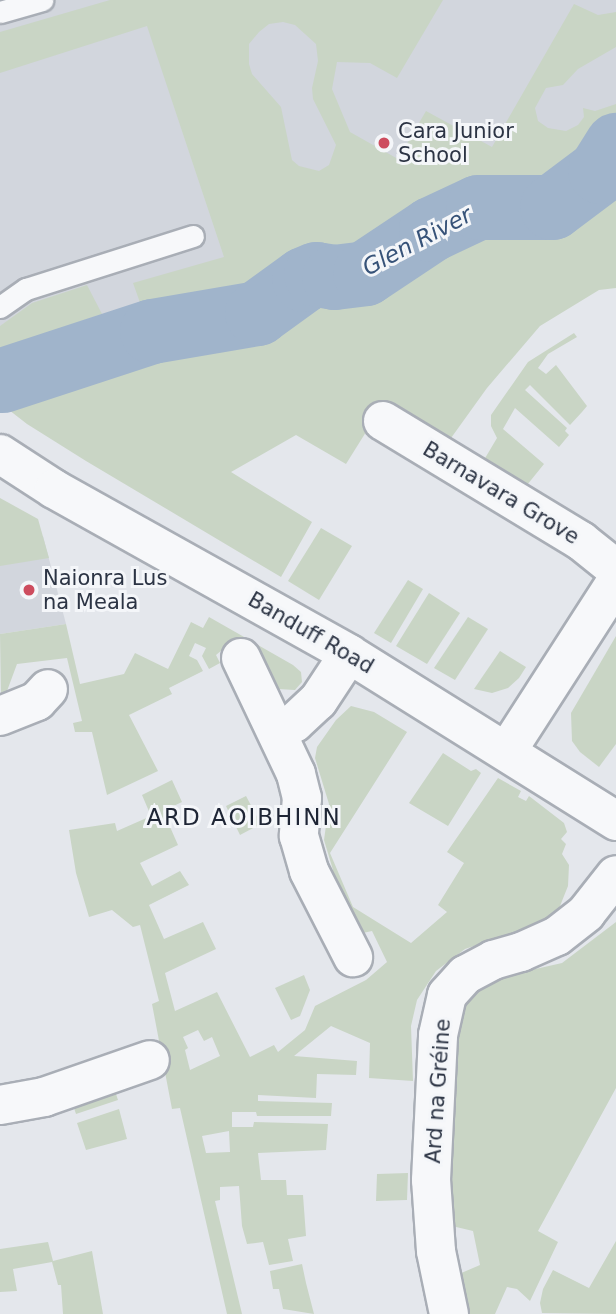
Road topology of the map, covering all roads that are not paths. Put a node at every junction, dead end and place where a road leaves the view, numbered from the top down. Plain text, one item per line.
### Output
1 (42, 0) edge
2 (0, 12) edge
3 (193, 236) dead end
4 (0, 307) edge
5 (383, 421) dead end
6 (0, 454) edge
7 (616, 569) edge
8 (616, 582) edge
9 (349, 654) junction
10 (241, 658) dead end
11 (48, 689) dead end
12 (0, 716) edge
13 (278, 731) junction
14 (507, 751) junction
15 (616, 821) edge
16 (616, 875) edge
17 (354, 957) dead end
18 (150, 1060) dead end
19 (0, 1105) edge
20 (449, 1314) edge

1 - 2 lane
3 - 4 lane
5 - 7 street, Barnavara Grove
6 - 9 street, Banduff Road
8 - 14 street
9 - 13 street
9 - 14 street, Banduff Road
10 - 13 street
11 - 12 street
13 - 17 street
14 - 15 street, Banduff Road
16 - 20 street, Ard na Gréine
18 - 19 street

